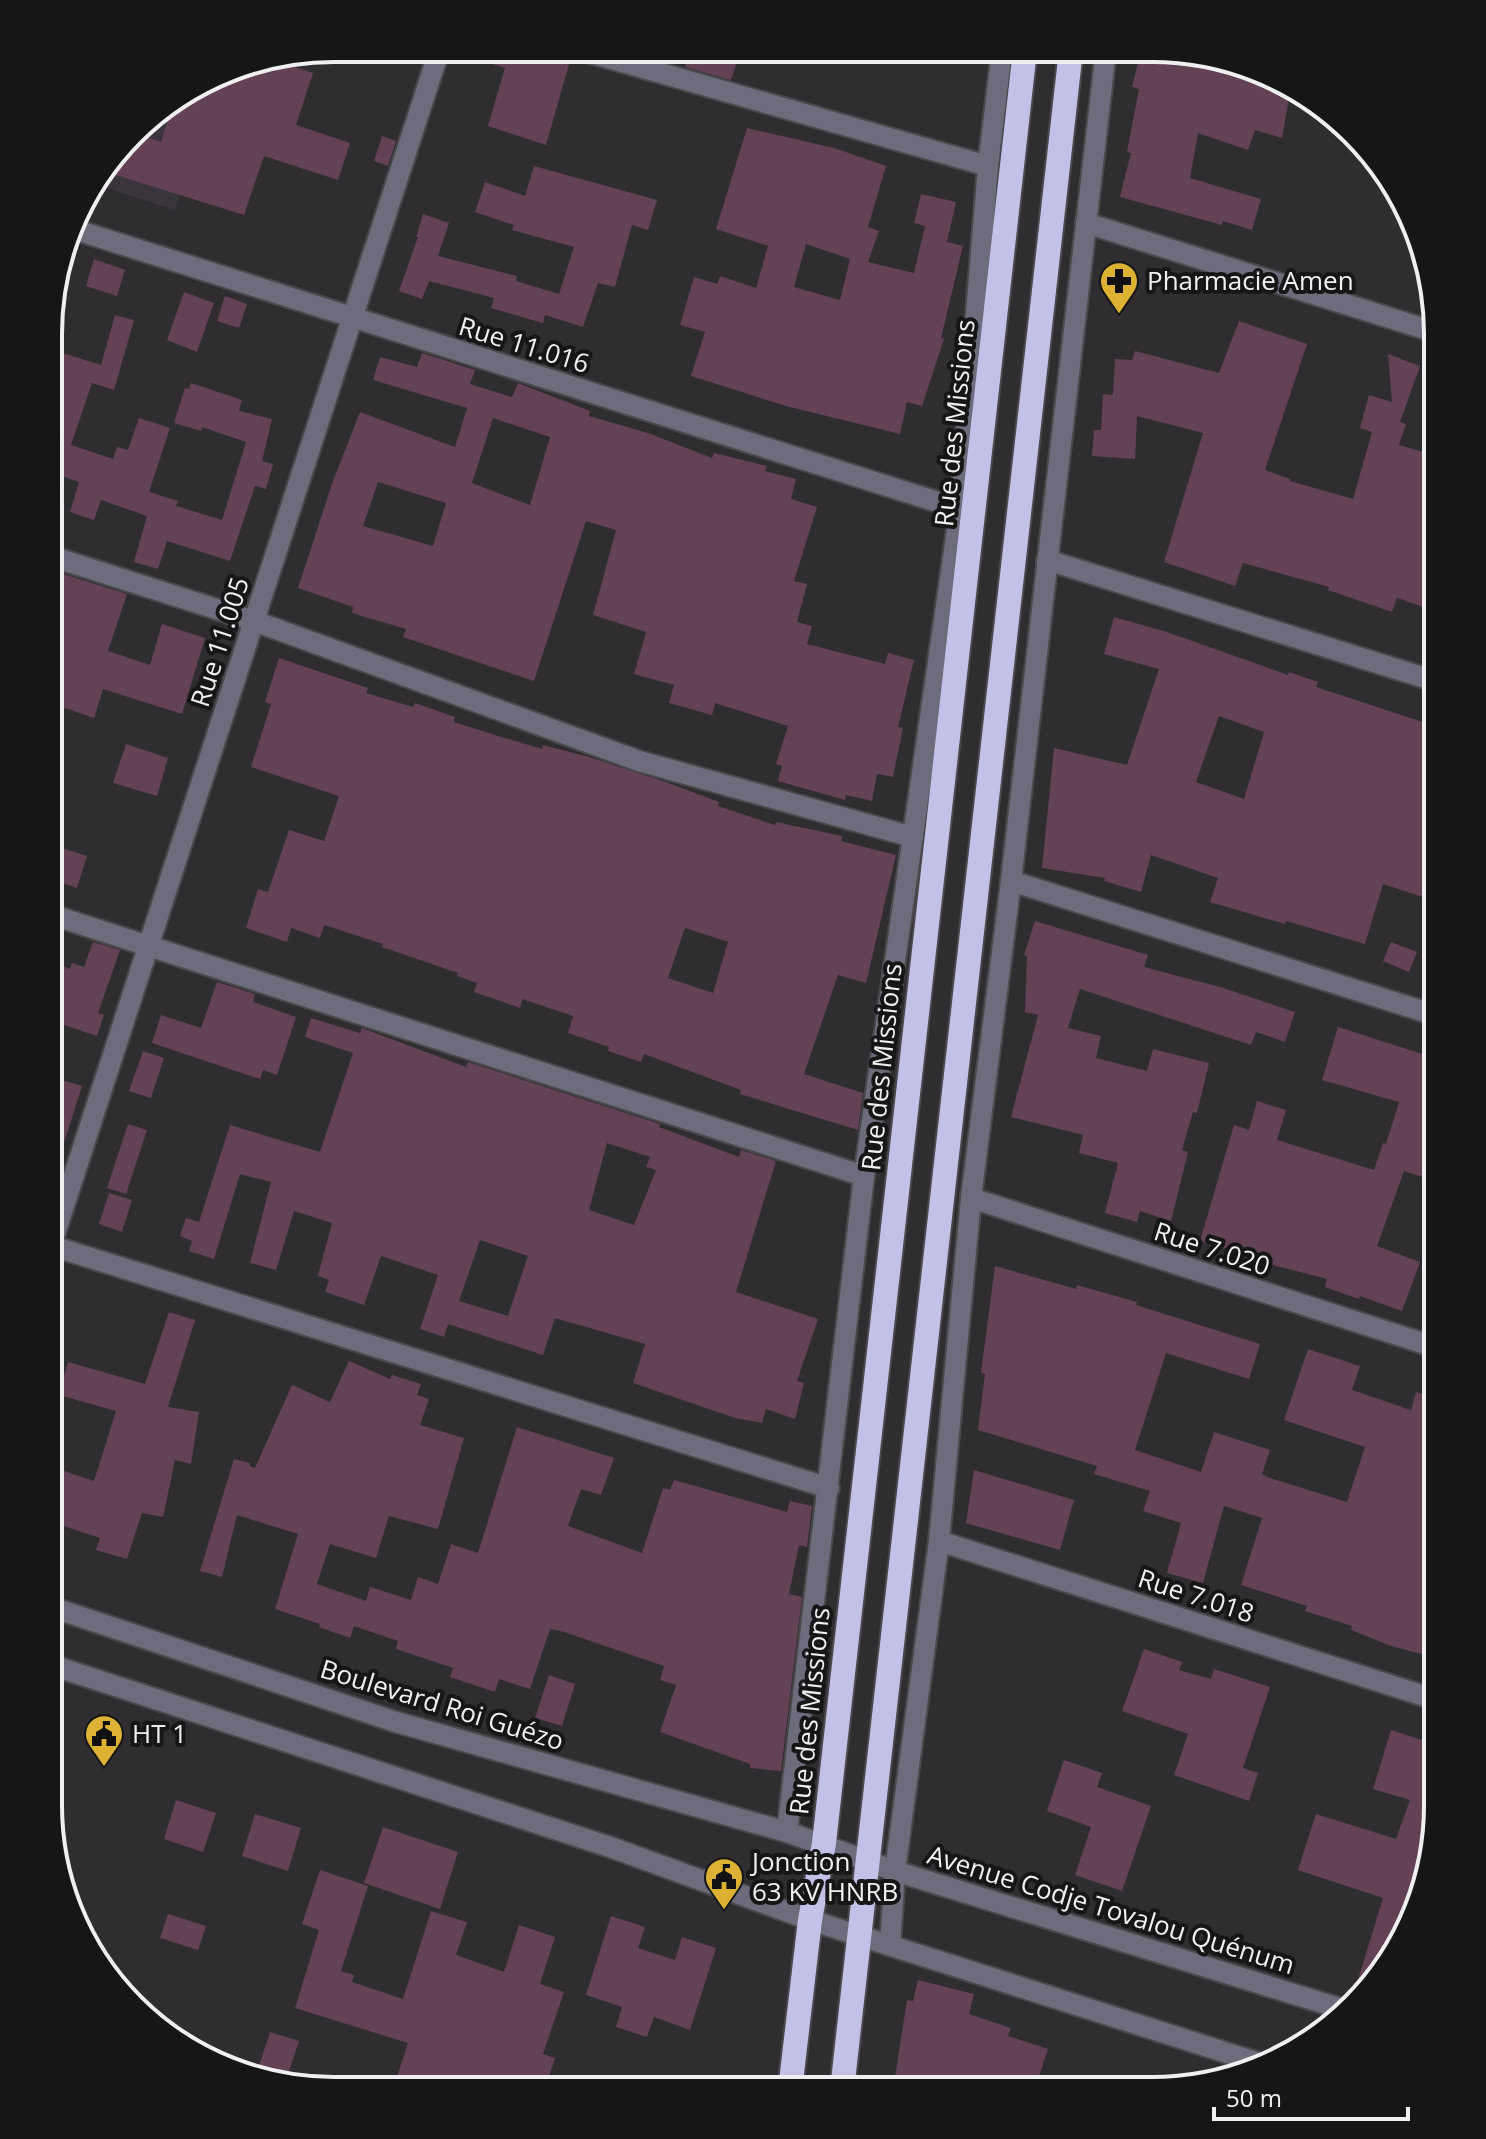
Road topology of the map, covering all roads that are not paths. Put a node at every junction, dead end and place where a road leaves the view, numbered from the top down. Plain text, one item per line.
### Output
1 (435, 62) edge
2 (622, 62) edge
3 (1001, 62) edge
4 (1024, 62) edge
5 (1070, 62) edge
6 (1105, 62) edge
7 (988, 166) junction
8 (1086, 223) junction
9 (82, 232) edge
10 (352, 318) junction
11 (1424, 329) edge
12 (960, 509) junction
13 (62, 560) edge
14 (1047, 560) junction
15 (254, 621) junction
16 (1424, 678) edge
17 (913, 837) junction
18 (1011, 881) junction
19 (62, 918) edge
20 (149, 946) junction
21 (1424, 1011) edge
22 (864, 1176) junction
23 (971, 1198) junction
24 (62, 1211) edge
25 (62, 1252) edge
26 (1423, 1343) edge
27 (829, 1488) junction
28 (939, 1541) junction
29 (62, 1611) edge
30 (62, 1669) edge
31 (1423, 1696) edge
32 (787, 1832) junction
33 (824, 1843) junction
34 (869, 1860) junction
35 (895, 1871) junction
36 (810, 1920) junction
37 (859, 1935) junction
38 (890, 1945) junction
39 (1334, 2006) edge
40 (1247, 2059) edge
41 (792, 2077) edge
42 (843, 2077) edge

1 - 10 street, Rue 11.005
2 - 7 street
3 - 7 street
4 - 33 highway, Rue des Missions
5 - 34 highway
6 - 8 street
7 - 12 street
8 - 11 street
8 - 14 street
9 - 10 street, Rue 11.016
10 - 12 street, Rue 11.016
10 - 15 street, Rue 11.005
12 - 17 street
13 - 15 street
14 - 16 street
14 - 18 street
15 - 17 street
15 - 20 street, Rue 11.005
17 - 22 street
18 - 21 street
18 - 23 street
19 - 20 street
20 - 22 street
20 - 24 street, Rue 11.005
22 - 27 street
23 - 26 street, Rue 7.020
23 - 28 street
25 - 27 street
27 - 32 street
28 - 31 street, Rue 7.018
28 - 35 street
29 - 32 street, Boulevard Roi Guézo
30 - 36 street
32 - 33 street, Boulevard Roi Guézo
33 - 34 street, Avenue Codje Tovalou Quénum
33 - 36 highway, Rue des Missions
34 - 35 street, Avenue Codje Tovalou Quénum
34 - 37 highway
35 - 38 street
35 - 39 street, Avenue Codje Tovalou Quénum
36 - 37 street
36 - 41 highway, Rue des Missions
37 - 38 street
37 - 42 highway
38 - 40 street

